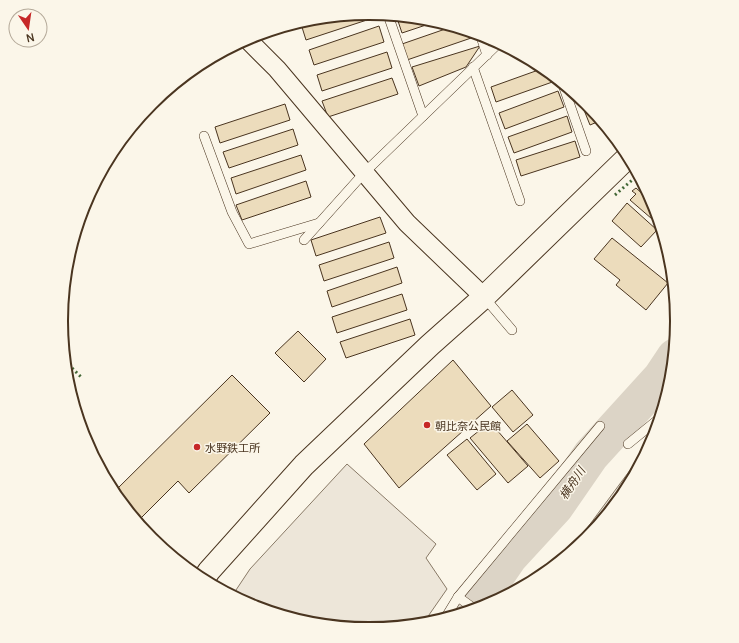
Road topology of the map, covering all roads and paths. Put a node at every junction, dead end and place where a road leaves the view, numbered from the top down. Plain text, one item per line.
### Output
1 (390, 21) edge
2 (483, 42) edge
3 (252, 44) edge
4 (494, 47) edge
5 (487, 54) junction
6 (473, 68) junction
7 (566, 93) edge
8 (423, 116) junction
9 (204, 136) dead end
10 (586, 151) dead end
11 (624, 161) edge
12 (364, 173) junction
13 (520, 201) dead end
14 (319, 223) junction
15 (304, 240) dead end
16 (484, 297) junction
17 (512, 330) dead end
18 (652, 425) edge
19 (600, 426) dead end
20 (628, 444) dead end
21 (206, 575) edge
22 (458, 597) junction
23 (470, 606) edge
24 (448, 613) edge

1 - 8 lane
2 - 5 lane
3 - 12 street
4 - 5 lane
5 - 6 lane
6 - 8 lane
6 - 13 lane
7 - 10 lane
8 - 12 lane
9 - 14 lane
11 - 16 street
12 - 14 lane
12 - 16 street
14 - 15 lane
16 - 17 lane
16 - 21 street
18 - 20 lane
19 - 22 lane
22 - 23 lane
22 - 24 lane

